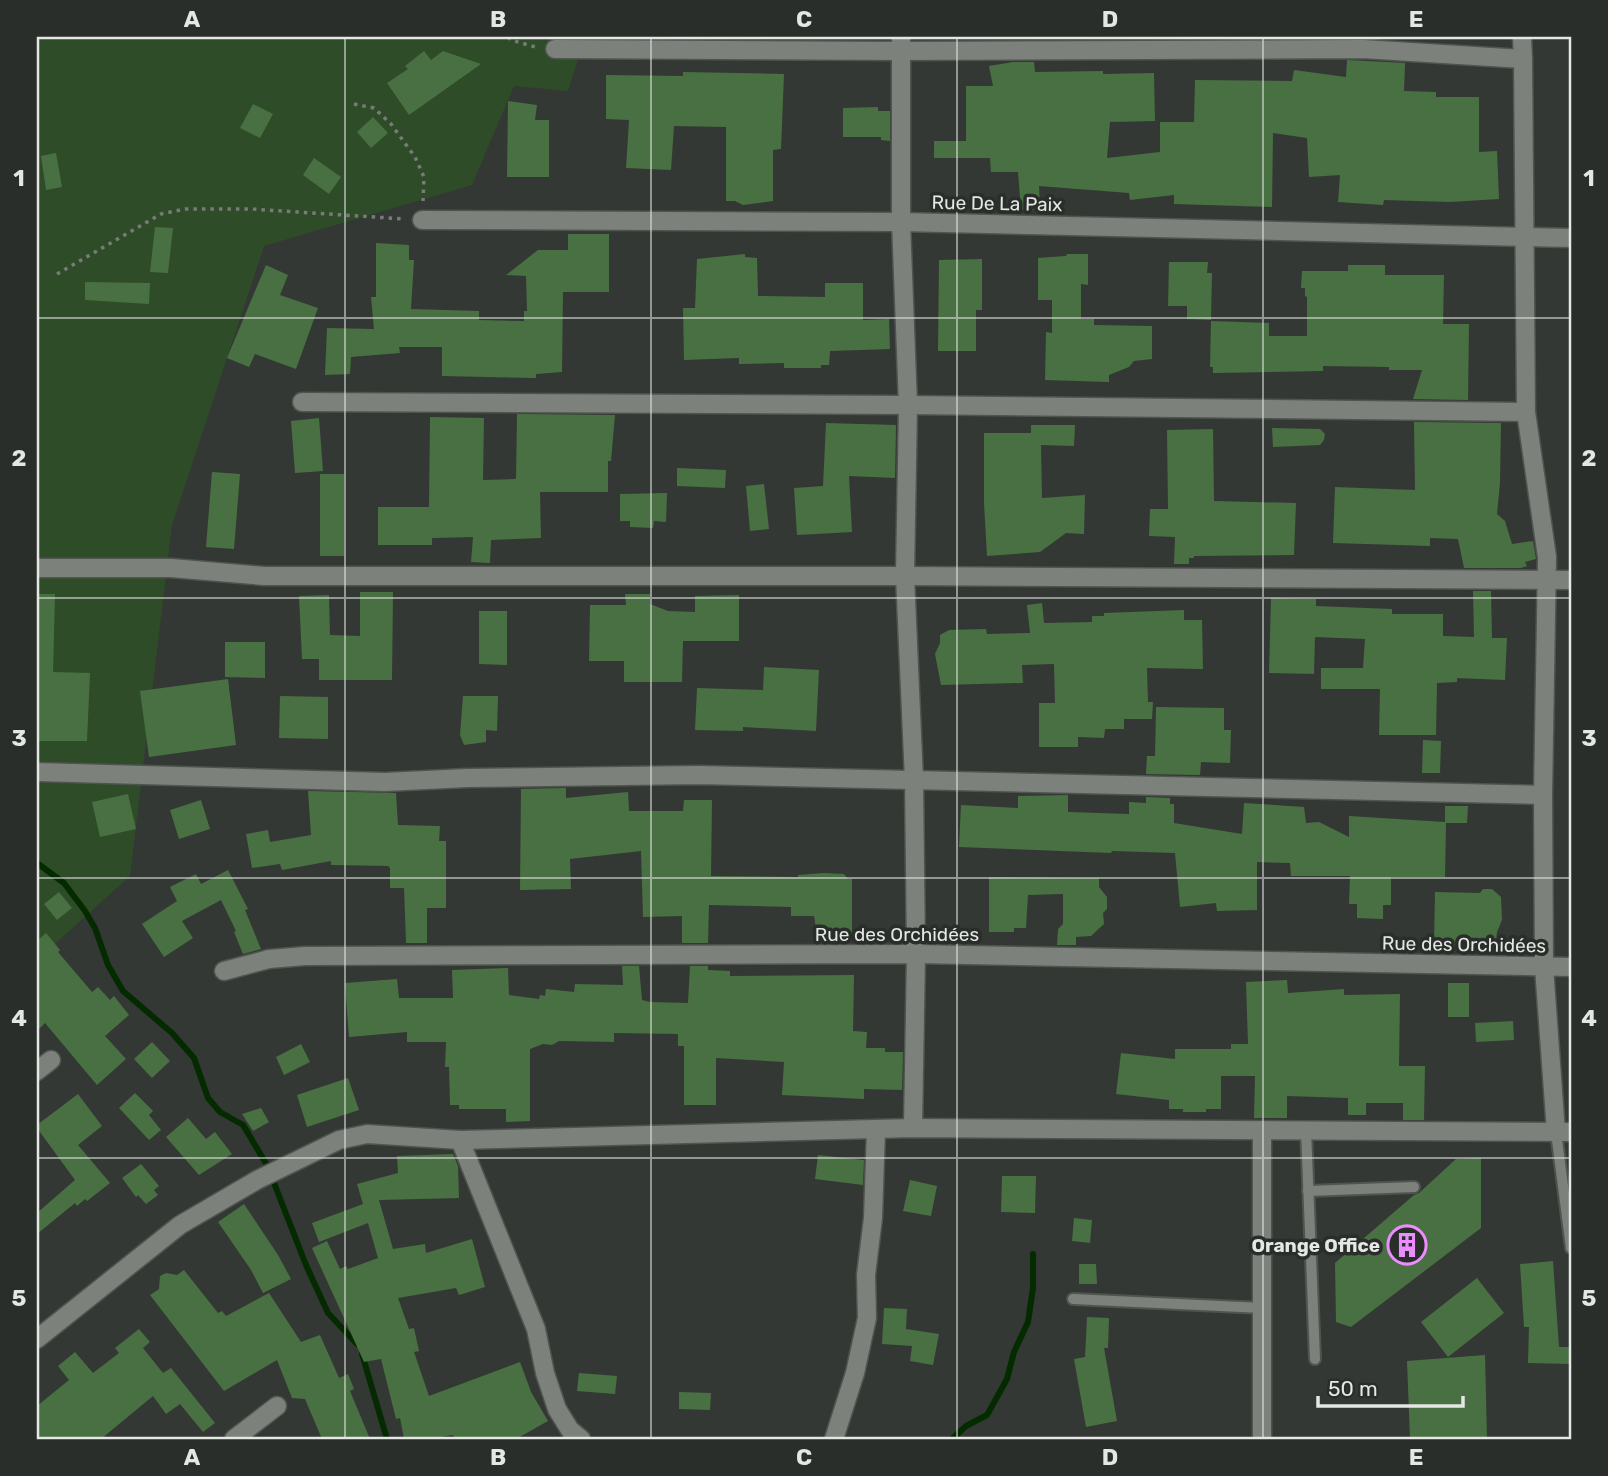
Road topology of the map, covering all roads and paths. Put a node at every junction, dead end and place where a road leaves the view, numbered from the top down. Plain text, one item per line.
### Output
1 (508, 37) edge
2 (1522, 37) edge
3 (901, 44) edge
4 (555, 49) joint
5 (1524, 59) junction
6 (354, 104) dead end
7 (422, 220) junction
8 (901, 222) junction
9 (1525, 236) junction
10 (1571, 238) edge
11 (57, 274) dead end
12 (302, 402) dead end
13 (908, 405) junction
14 (1526, 412) junction
15 (37, 568) edge
16 (905, 576) junction
17 (1571, 580) edge
18 (1546, 581) junction
19 (37, 772) edge
20 (914, 780) junction
21 (1543, 795) junction
22 (916, 954) junction
23 (1544, 967) junction
24 (1571, 967) edge
25 (224, 971) dead end
26 (913, 1128) junction
27 (876, 1129) junction
28 (1262, 1130) junction
29 (1306, 1130) junction
30 (1564, 1132) edge
31 (460, 1140) junction
32 (1414, 1187) dead end
33 (1308, 1191) junction
34 (1571, 1248) edge
35 (1073, 1299) dead end
36 (1262, 1308) junction
37 (37, 1339) edge
38 (1315, 1359) dead end
39 (277, 1406) dead end
40 (234, 1439) edge
41 (581, 1439) edge
42 (834, 1439) edge
43 (1262, 1439) edge

1 - 4 path
2 - 5 street
3 - 4 street
3 - 5 street
3 - 8 street
5 - 9 street
6 - 7 path
7 - 8 street, Rue De La Paix
7 - 11 path
8 - 9 street, Rue De La Paix
8 - 13 street
9 - 10 street, Rue De La Paix
9 - 14 street
12 - 13 street
13 - 14 street
13 - 16 street
14 - 18 street
15 - 16 street
16 - 18 street
16 - 20 street
17 - 18 street
18 - 21 street
19 - 20 street
20 - 21 street
20 - 22 street
21 - 23 street
22 - 23 street, Rue des Orchidées
22 - 25 street, Rue des Orchidées
22 - 26 street
23 - 24 street, Rue des Orchidées
23 - 30 street
26 - 27 street
26 - 28 street
27 - 31 street
27 - 42 street
28 - 29 street
28 - 36 street
29 - 30 street
29 - 33 lane
30 - 34 lane
31 - 37 street
31 - 41 street
32 - 33 lane
33 - 38 lane
35 - 36 lane
36 - 43 street
39 - 40 street

